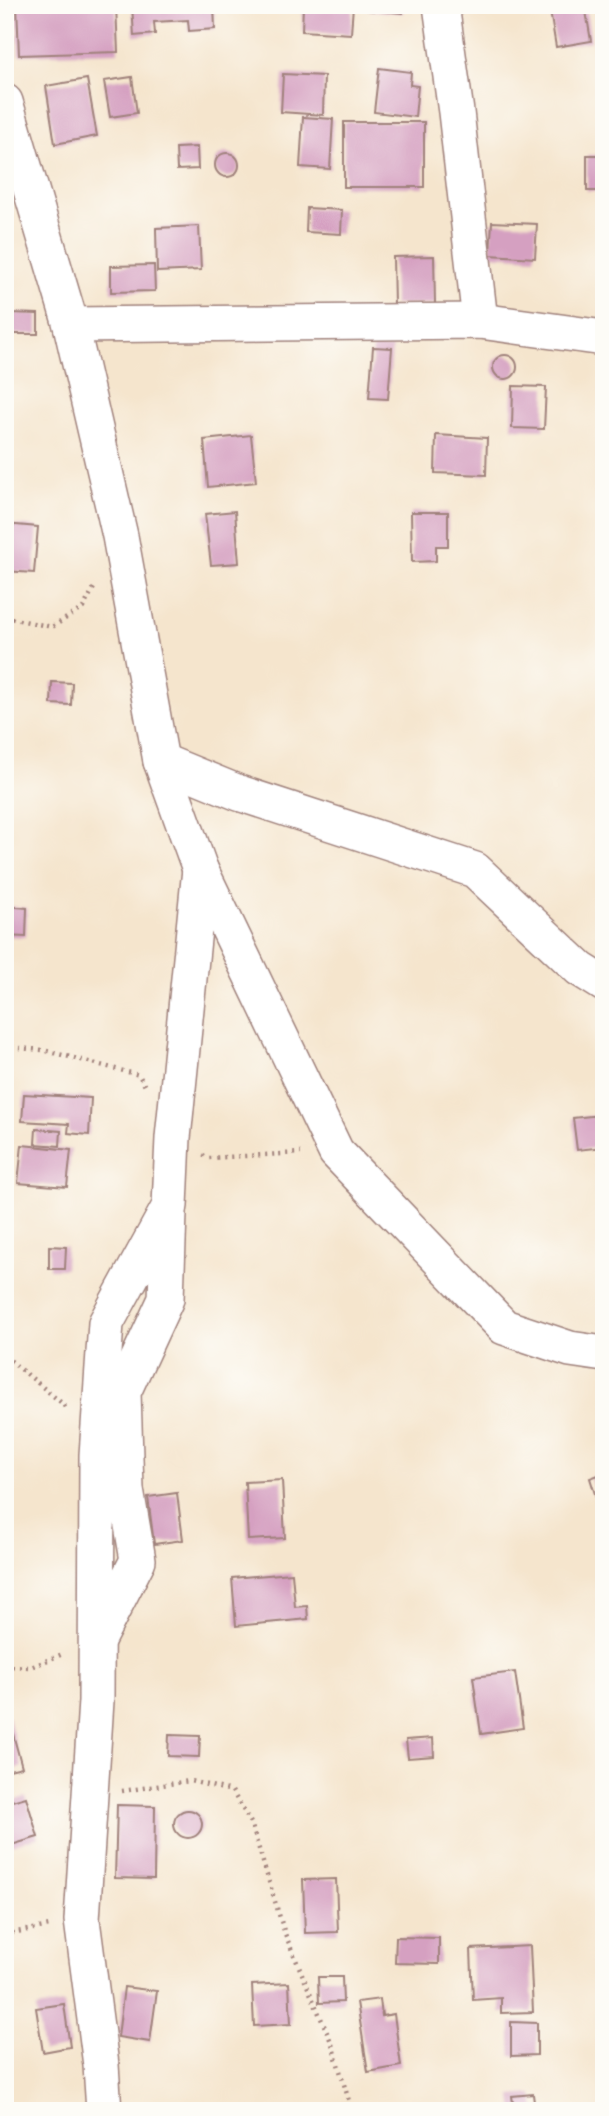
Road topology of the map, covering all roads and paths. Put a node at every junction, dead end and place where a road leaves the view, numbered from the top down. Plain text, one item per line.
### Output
1 (441, 5) edge
2 (5, 102) edge
3 (480, 321) junction
4 (71, 325) junction
5 (604, 338) edge
6 (120, 536) junction
7 (5, 617) edge
8 (161, 761) junction
9 (200, 869) junction
10 (604, 984) edge
11 (604, 1354) edge
12 (5, 1356) edge
13 (69, 1414) dead end
14 (96, 1642) junction
15 (5, 1666) edge
16 (90, 1795) junction
17 (82, 1920) junction
18 (5, 1934) edge
19 (104, 2111) edge
20 (352, 2111) edge

1 - 3 street
2 - 4 street
3 - 4 street
3 - 5 street
4 - 6 street
6 - 7 path
6 - 8 street
8 - 9 street
8 - 10 street
9 - 11 street
9 - 14 street
12 - 13 path
14 - 15 path
14 - 16 street
16 - 17 street
16 - 20 path
17 - 18 path
17 - 19 street

